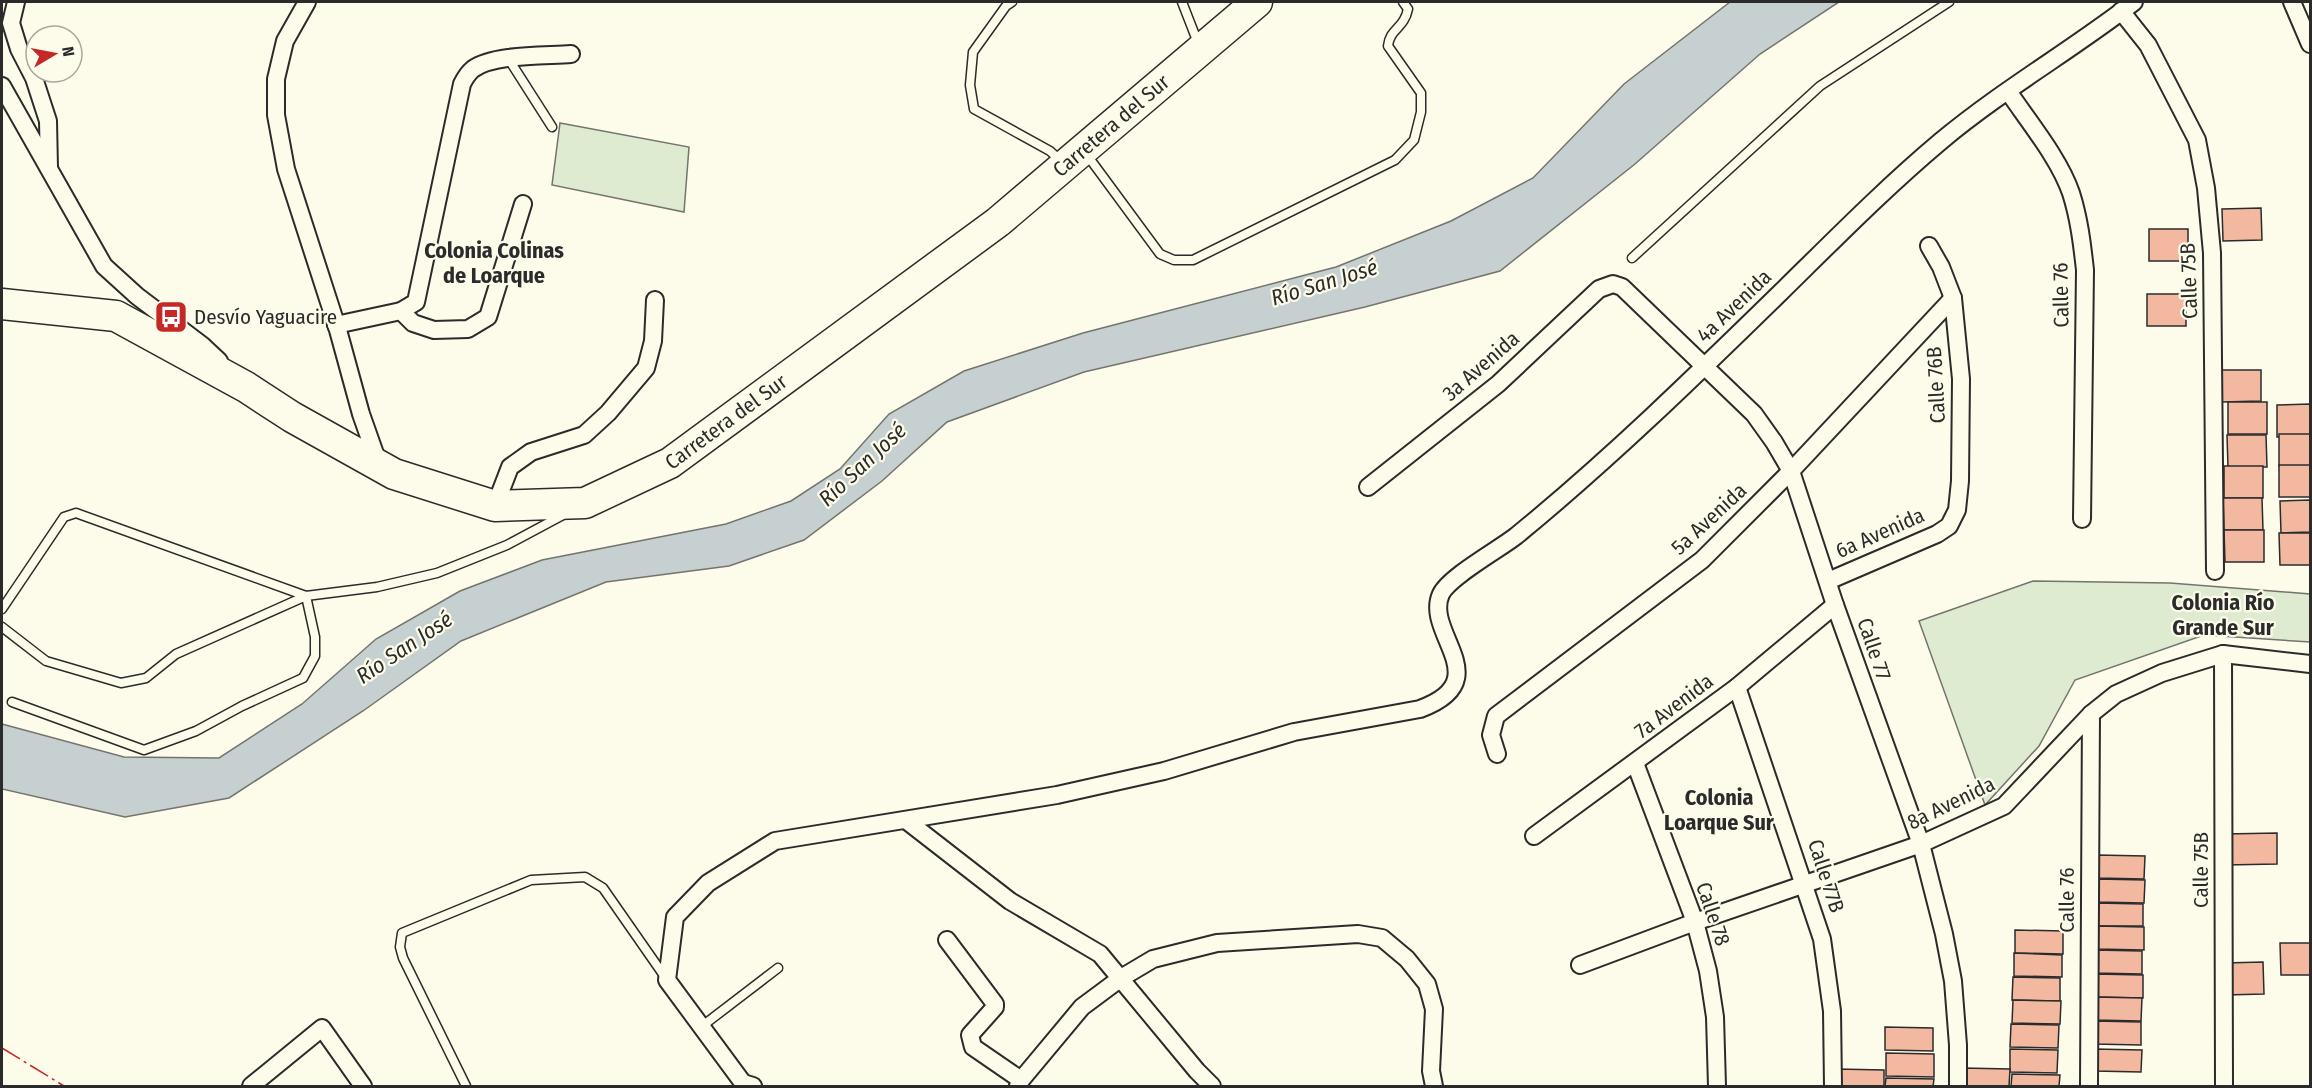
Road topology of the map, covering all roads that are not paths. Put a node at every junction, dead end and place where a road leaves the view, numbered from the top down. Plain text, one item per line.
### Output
1 (16, 2) edge
2 (306, 2) edge
3 (1012, 2) edge
4 (1182, 2) edge
5 (1257, 2) edge
6 (1403, 2) edge
7 (1949, 2) edge
8 (2292, 2) edge
9 (2128, 6) edge
10 (2310, 44) edge
11 (1201, 50) junction
12 (571, 54) dead end
13 (507, 57) junction
14 (2, 86) edge
15 (2008, 91) junction
16 (552, 127) dead end
17 (1074, 157) junction
18 (49, 169) junction
19 (523, 204) dead end
20 (1929, 246) dead end
21 (1632, 258) dead end
22 (1622, 287) joint
23 (1953, 298) junction
24 (655, 300) dead end
25 (2, 304) edge
26 (401, 311) junction
27 (336, 325) junction
28 (1704, 367) junction
29 (246, 387) junction
30 (379, 465) junction
31 (1791, 471) junction
32 (1368, 487) dead end
33 (585, 503) junction
34 (495, 506) junction
35 (2082, 519) dead end
36 (1949, 526) joint
37 (2215, 571) dead end
38 (1828, 581) junction
39 (306, 596) junction
40 (1835, 605) junction
41 (2, 609) edge
42 (2, 627) edge
43 (2223, 654) junction
44 (2310, 664) edge
45 (1737, 687) junction
46 (12, 702) dead end
47 (2091, 714) junction
48 (1497, 754) dead end
49 (1635, 764) junction
50 (908, 821) junction
51 (1534, 836) dead end
52 (1921, 844) junction
53 (1805, 885) junction
54 (1695, 922) junction
55 (947, 940) dead end
56 (1580, 964) dead end
57 (778, 968) dead end
58 (1121, 978) junction
59 (667, 980) junction
60 (701, 1027) junction
61 (1019, 1083) edge
62 (745, 1085) edge
63 (250, 1086) edge
64 (363, 1086) edge
65 (466, 1086) edge
66 (1212, 1086) edge
67 (1434, 1086) edge
68 (1717, 1086) edge
69 (1833, 1086) edge
70 (1958, 1086) edge
71 (2089, 1086) edge
72 (2224, 1086) edge

1 - 18 street
2 - 27 street
3 - 17 lane
4 - 11 lane
5 - 11 highway, Carretera del Sur
6 - 17 lane
7 - 21 lane
8 - 10 street
9 - 15 street, 4a Avenida
9 - 37 street, Calle 75B
11 - 17 highway, Carretera del Sur
12 - 13 street
13 - 16 lane
13 - 26 street
14 - 18 street
15 - 28 street, 4a Avenida
15 - 35 street, Calle 76
17 - 33 highway, Carretera del Sur
18 - 29 street
19 - 26 street
20 - 23 street, Calle 76B
22 - 28 street, Calle 77
22 - 32 street, 3a Avenida
23 - 31 street, 5a Avenida
23 - 36 street, Calle 76B
24 - 34 street
25 - 29 highway, Carretera del Sur
26 - 27 street
27 - 30 street
28 - 31 street, Calle 77
28 - 50 street, 4a Avenida
29 - 30 highway, Carretera del Sur
30 - 34 highway, Carretera del Sur
31 - 38 street, Calle 77
31 - 48 street, 5a Avenida
33 - 34 highway, Carretera del Sur
33 - 39 lane
36 - 38 street, 6a Avenida
38 - 40 street, Calle 77
39 - 41 lane
39 - 42 lane
39 - 46 lane
40 - 45 street, 7a Avenida
40 - 52 street, Calle 77
43 - 44 street, 8a Avenida
43 - 47 street, 8a Avenida
43 - 72 street, Calle 75B
45 - 49 street, 7a Avenida
45 - 53 street, Calle 77B
47 - 52 street, 8a Avenida
47 - 71 street, Calle 76
49 - 51 street, 7a Avenida
49 - 54 street, Calle 78
50 - 58 street
50 - 59 street
52 - 53 street, 8a Avenida
52 - 70 street, Calle 77
53 - 54 street, 8a Avenida
53 - 69 street, Calle 77B
54 - 56 street, 8a Avenida
54 - 68 street, Calle 78
55 - 61 street
57 - 60 lane
58 - 61 street
58 - 66 street
58 - 67 street
59 - 60 street
59 - 65 lane
60 - 62 street
63 - 64 street

